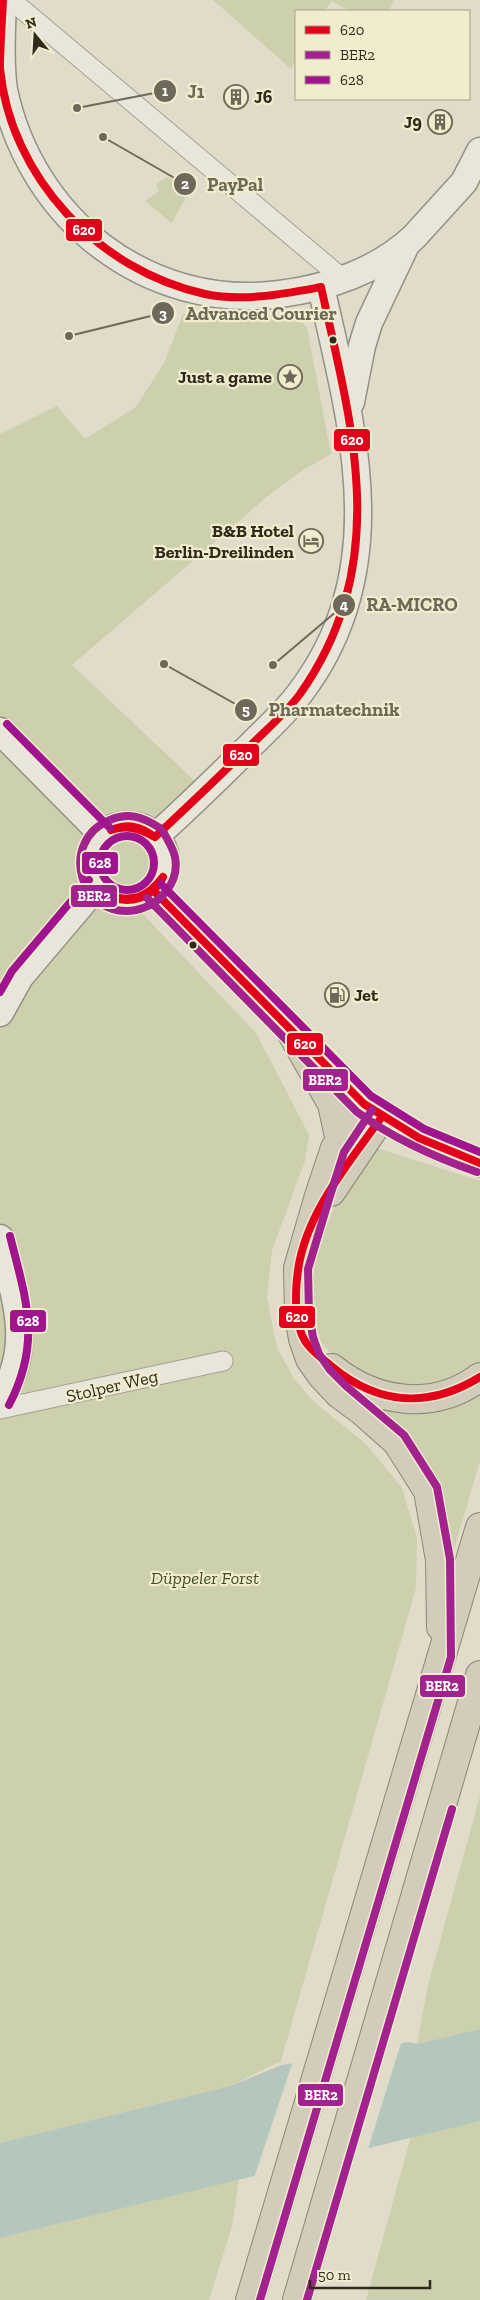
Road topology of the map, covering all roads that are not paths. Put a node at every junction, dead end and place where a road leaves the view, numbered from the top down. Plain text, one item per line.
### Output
1 (3, 0) edge
2 (11, 0) edge
3 (480, 151) edge
4 (406, 245) junction
5 (332, 283) junction
6 (348, 414) junction
7 (0, 731) edge
8 (103, 835) junction
9 (156, 837) junction
10 (97, 886) junction
11 (154, 891) junction
12 (0, 1013) edge
13 (291, 1032) junction
14 (372, 1111) junction
15 (340, 1141) junction
16 (480, 1163) edge
17 (311, 1226) junction
18 (0, 1238) edge
19 (303, 1339) junction
20 (224, 1361) dead end
21 (480, 1377) edge
22 (0, 1400) edge
23 (0, 1409) edge
24 (480, 1527) edge
25 (441, 1656) junction
26 (480, 1674) edge
27 (250, 2300) edge
28 (297, 2300) edge

1 - 5 street
2 - 5 street
3 - 4 street
4 - 5 street
4 - 6 street
5 - 6 street
6 - 9 street
7 - 8 street
8 - 9 street
8 - 10 street
9 - 11 street
10 - 11 street
10 - 12 street
11 - 13 street
13 - 14 street
13 - 15 highway
14 - 15 highway
14 - 16 street
14 - 17 highway
15 - 17 highway
17 - 19 highway
18 - 22 street
19 - 21 highway
19 - 25 highway
20 - 23 street, Stolper Weg
24 - 25 highway
25 - 27 highway
26 - 28 highway

